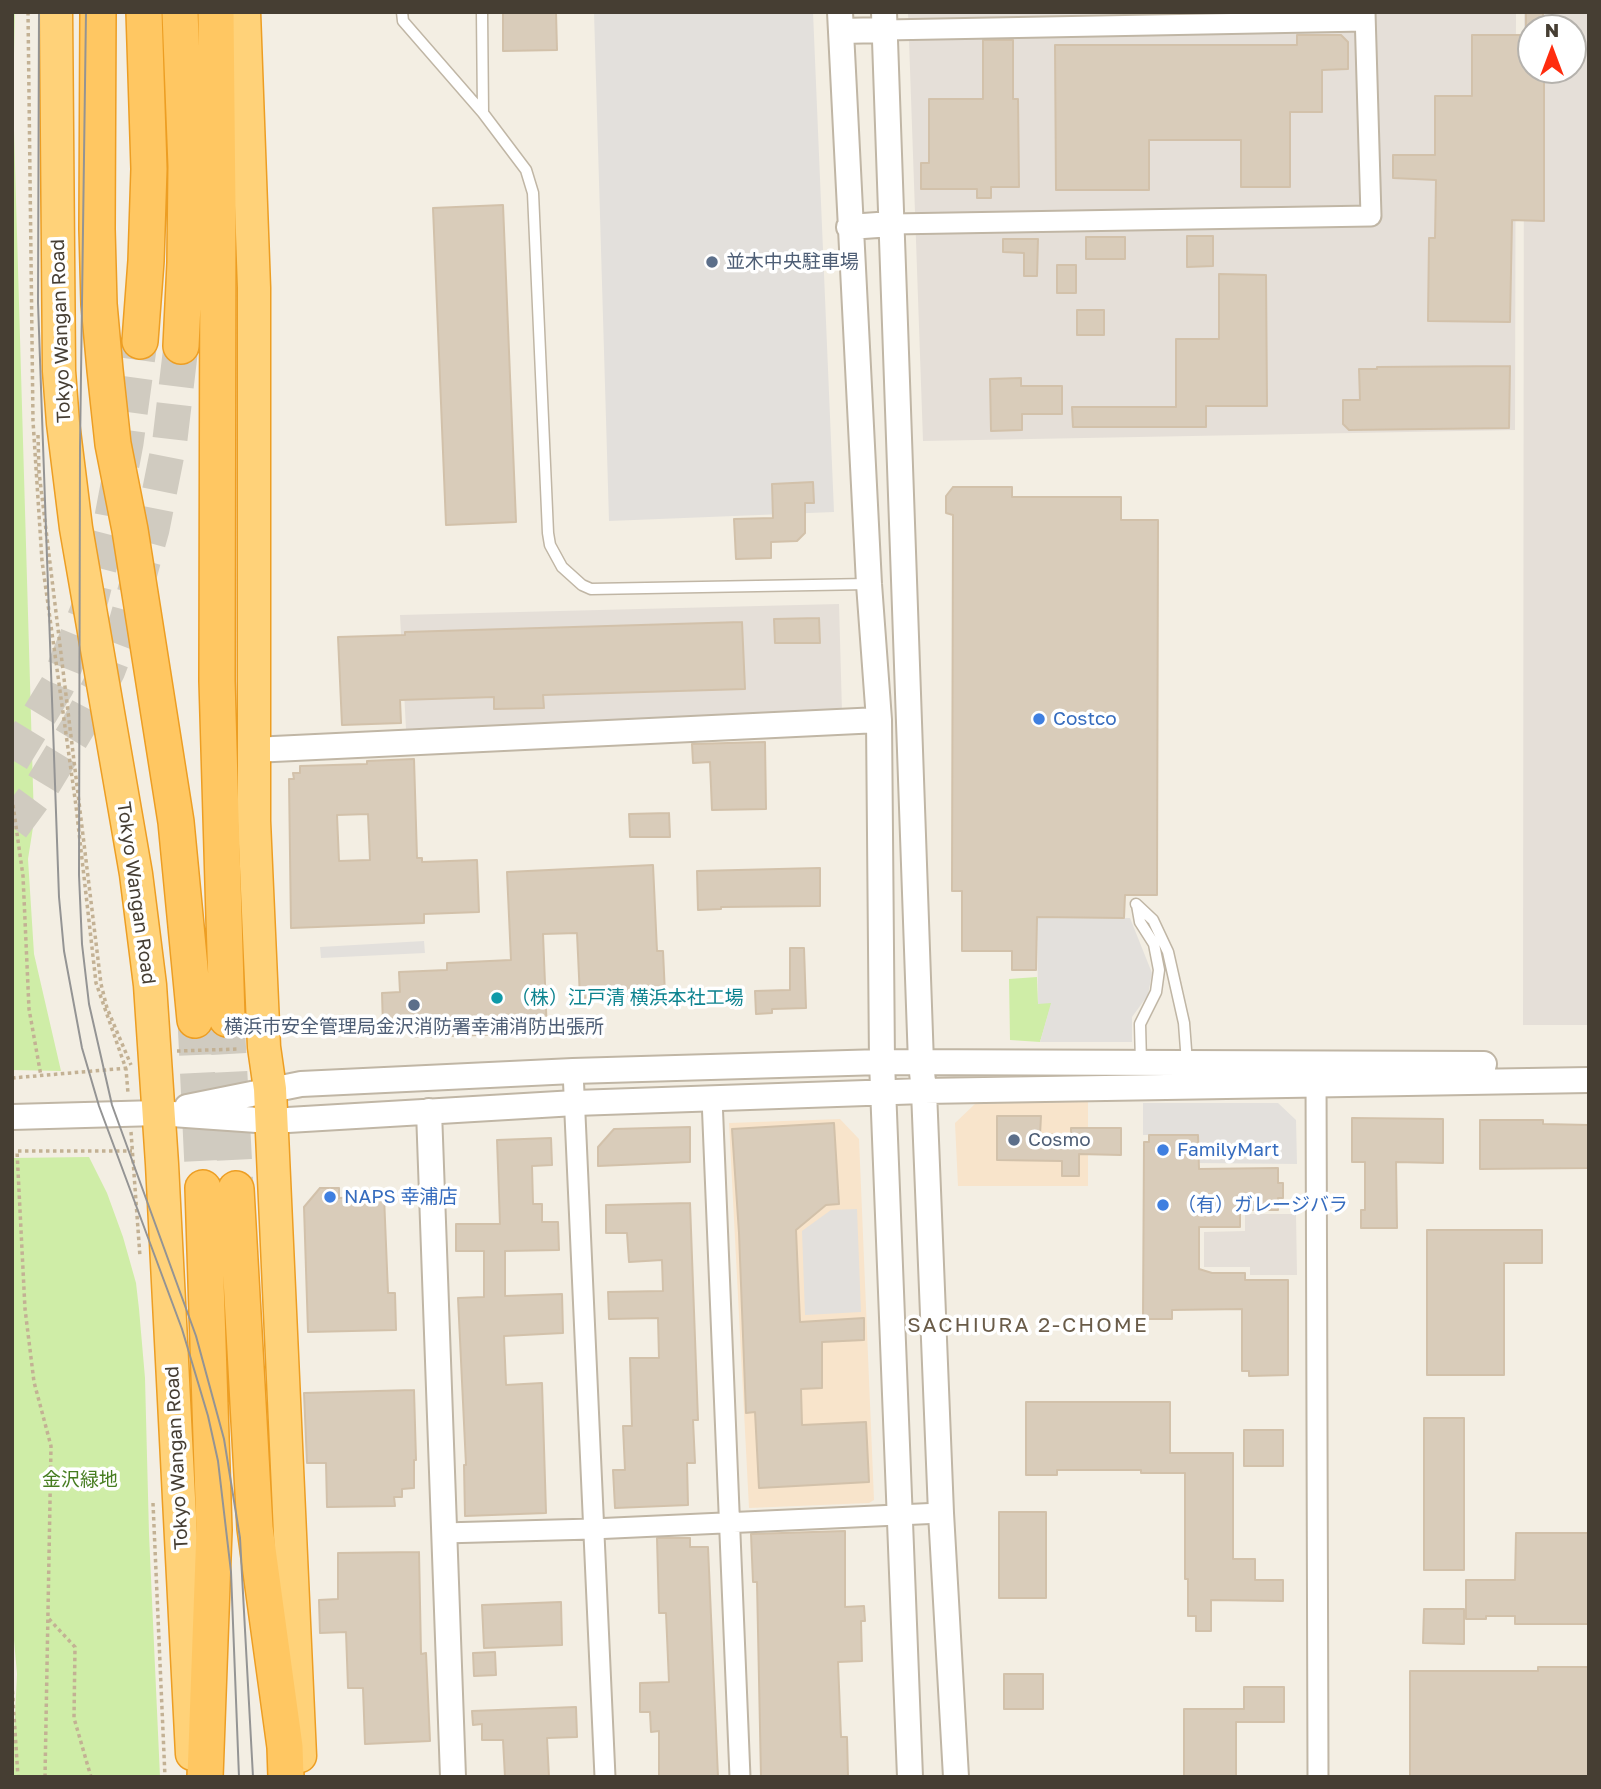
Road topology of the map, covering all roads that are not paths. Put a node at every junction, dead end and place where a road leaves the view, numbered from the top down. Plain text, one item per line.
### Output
1 (55, 12) edge
2 (98, 12) edge
3 (144, 12) edge
4 (180, 12) edge
5 (216, 12) edge
6 (244, 12) edge
7 (402, 12) edge
8 (482, 12) edge
9 (1365, 17) edge
10 (885, 21) edge
11 (840, 22) edge
12 (483, 113) junction
13 (892, 224) junction
14 (849, 226) junction
15 (140, 341) tunnel mouth
16 (181, 346) tunnel mouth
17 (869, 584) junction
18 (879, 720) junction
19 (253, 750) junction
20 (882, 1062) junction
21 (921, 1063) junction
22 (1141, 1063) junction
23 (1187, 1063) junction
24 (1589, 1065) edge
25 (573, 1071) junction
26 (1316, 1074) junction
27 (1589, 1080) edge
28 (271, 1089) junction
29 (924, 1091) junction
30 (883, 1093) junction
31 (712, 1098) junction
32 (575, 1103) junction
33 (429, 1111) junction
34 (144, 1113) junction
35 (12, 1117) edge
36 (271, 1121) junction
37 (941, 1513) junction
38 (900, 1514) junction
39 (729, 1522) junction
40 (592, 1529) junction
41 (443, 1533) junction
42 (193, 1777) edge
43 (205, 1777) edge
44 (286, 1777) edge
45 (301, 1777) edge
46 (453, 1777) edge
47 (605, 1777) edge
48 (740, 1777) edge
49 (910, 1777) edge
50 (956, 1777) edge
51 (1318, 1777) edge

1 - 34 highway, Tokyo Wangan Road
2 - 5 highway
3 - 15 highway
4 - 16 highway
6 - 19 highway
7 - 12 lane
8 - 12 lane
9 - 10 street
9 - 13 street
10 - 11 street
10 - 13 street
11 - 14 street
12 - 17 lane
13 - 14 street
13 - 21 street
14 - 17 street
17 - 18 street
18 - 19 street
18 - 20 street
19 - 28 highway
20 - 21 street
20 - 25 street
20 - 30 street
21 - 22 street
21 - 29 street
22 - 23 street
22 - 23 lane
23 - 26 street
24 - 26 street
25 - 28 street
25 - 32 street
26 - 27 street
26 - 29 street
26 - 51 street
28 - 34 street
28 - 36 highway
29 - 30 street
29 - 37 street
30 - 31 street
30 - 38 street
31 - 32 street
31 - 39 street
32 - 33 street
32 - 40 street
33 - 36 street
33 - 41 street
34 - 35 street
34 - 36 street
34 - 42 highway, Tokyo Wangan Road
36 - 45 highway
37 - 38 street
37 - 50 street
38 - 39 street
38 - 49 street
39 - 40 street
39 - 48 street
40 - 41 street
40 - 47 street
41 - 46 street
43 - 44 highway

